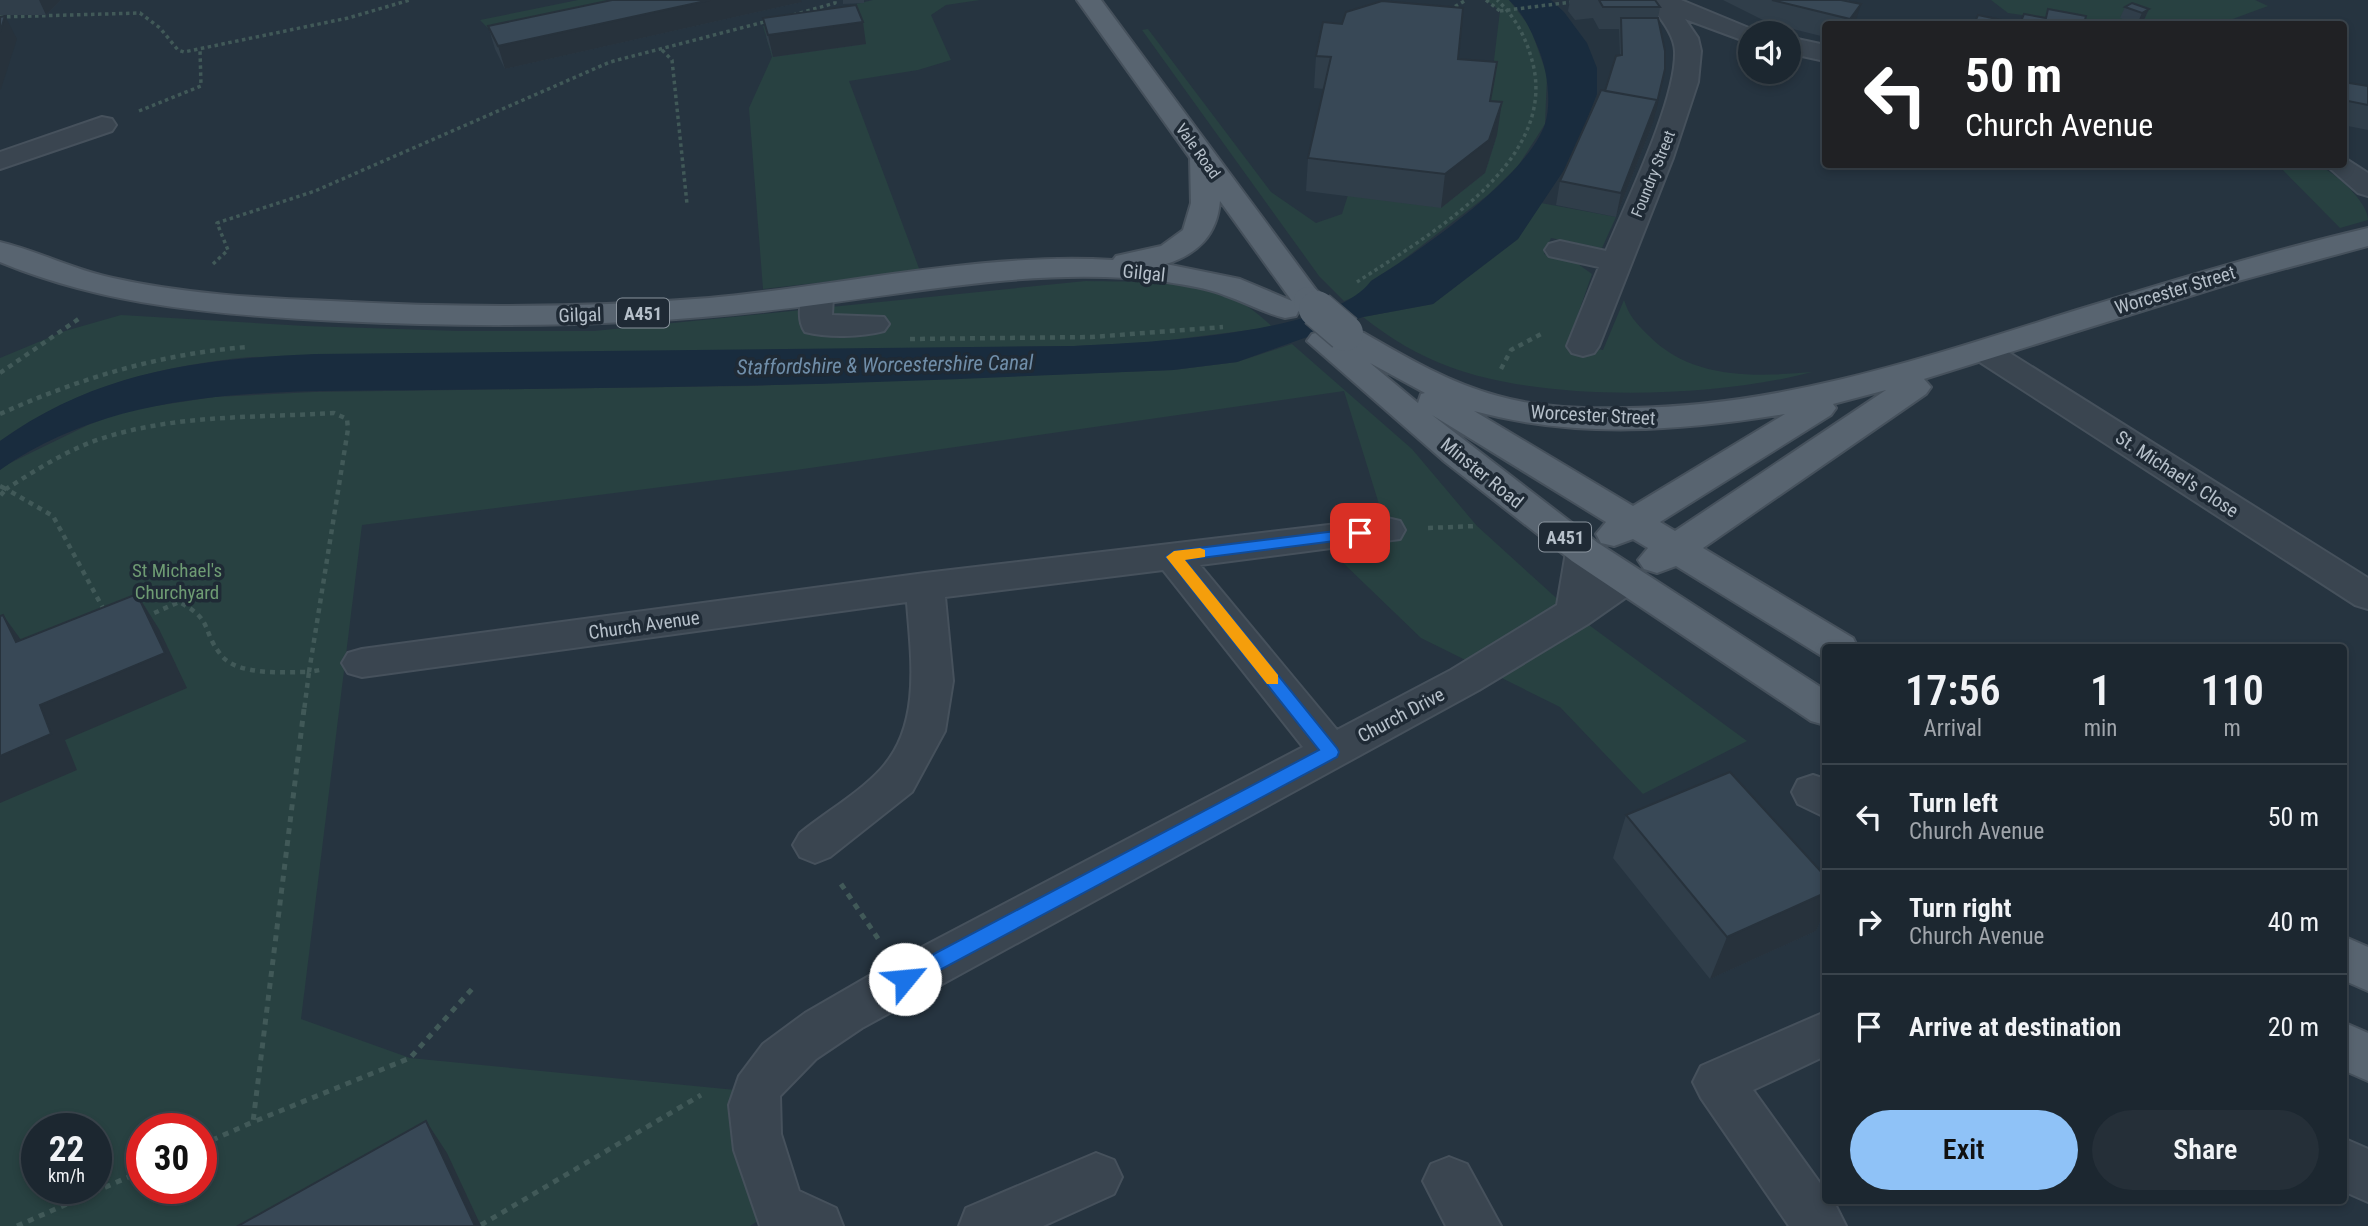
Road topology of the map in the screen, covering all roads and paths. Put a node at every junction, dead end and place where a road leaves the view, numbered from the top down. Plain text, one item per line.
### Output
1 (410, 0) edge
2 (835, 0) edge
3 (1089, 0) edge
4 (1466, 0) edge
5 (1486, 0) edge
6 (1497, 0) edge
7 (1582, 0) edge
8 (1660, 1) edge
9 (1573, 2) edge
10 (0, 17) edge
11 (1443, 17) edge
12 (782, 18) edge
13 (768, 21) edge
14 (1738, 30) edge
15 (1801, 48) edge
16 (200, 50) junction
17 (661, 50) junction
18 (1822, 52) edge
19 (102, 125) joint
20 (1203, 159) junction
21 (0, 161) edge
22 (2347, 161) edge
23 (2368, 165) edge
24 (2344, 168) edge
25 (2368, 187) edge
26 (687, 204) dead end
27 (2368, 237) edge
28 (1560, 250) dead end
29 (0, 251) edge
30 (1617, 262) junction
31 (1058, 269) junction
32 (113, 289) junction
33 (1349, 289) dead end
34 (817, 296) junction
35 (177, 299) junction
36 (1297, 305) junction
37 (873, 324) dead end
38 (1340, 338) junction
39 (1583, 346) dead end
40 (1986, 352) junction
41 (0, 373) edge
42 (1846, 393) junction
43 (3, 487) edge
44 (0, 496) edge
45 (1633, 522) junction
46 (1387, 530) dead end
47 (1676, 548) junction
48 (1586, 552) junction
49 (1174, 557) junction
50 (1625, 580) junction
51 (925, 586) junction
52 (2368, 596) edge
53 (1574, 614) junction
54 (108, 617) edge
55 (142, 618) edge
56 (1832, 644) edge
57 (362, 663) dead end
58 (310, 672) junction
59 (1822, 708) edge
60 (1331, 752) junction
61 (815, 845) joint
62 (2347, 958) edge
63 (2368, 971) edge
64 (905, 979) junction
65 (472, 989) dead end
66 (1822, 1034) edge
67 (2347, 1046) edge
68 (2368, 1059) edge
69 (756, 1092) junction
70 (253, 1122) junction
71 (217, 1138) edge
72 (2347, 1164) edge
73 (1096, 1177) dead end
74 (126, 1178) edge
75 (2368, 1178) edge
76 (1449, 1181) dead end
77 (481, 1225) edge
78 (17, 1226) edge
79 (817, 1226) edge
80 (985, 1226) edge
81 (1475, 1226) edge
82 (1820, 1226) edge

1 - 16 path
2 - 12 path
3 - 20 main road, Vale Road / A451
4 - 11 path
5 - 9 path, bridge
6 - 33 path
7 - 9 path
8 - 14 street
8 - 30 street, Foundry Street
10 - 16 path
13 - 17 path
15 - 18 street
16 - 19 path
17 - 26 path
17 - 35 path
19 - 21 street
20 - 31 main road
20 - 36 main road, Vale Road / A451
22 - 23 street
24 - 25 street
27 - 40 main road, Worcester Street
28 - 30 street
29 - 32 main road, Gilgal / A451
30 - 39 street, Foundry Street
31 - 34 main road, Gilgal / A451
31 - 36 main road, Gilgal / A451
32 - 35 main road, Gilgal / A451
32 - 41 path
34 - 35 main road, Gilgal / A451
34 - 37 street
36 - 38 main road, A451
38 - 42 main road, Worcester Street
38 - 45 main road, Minster Road / A451
38 - 48 main road, Minster Road / A451
40 - 42 main road, Worcester Street
40 - 47 main road, Worcester Street
40 - 52 street, St. Michael's Close
42 - 45 main road, Worcester Street
43 - 44 path
43 - 54 path
43 - 58 path
45 - 47 main road, Minster Road / A451
45 - 48 main road, Worcester Street
46 - 49 street, Church Avenue
47 - 50 main road, Worcester Street
47 - 56 main road, Minster Road / A451
48 - 50 main road, Minster Road / A451
48 - 53 street
49 - 51 street, Church Avenue
49 - 60 street
50 - 53 street, Church Drive
50 - 59 main road, Minster Road / A451
51 - 57 street, Church Avenue
51 - 61 street
53 - 60 street, Church Drive
55 - 58 path
58 - 70 path
60 - 64 street, Church Drive
61 - 64 path
62 - 63 main road
64 - 69 street, Church Drive
65 - 70 path
66 - 82 street
67 - 68 main road
69 - 77 path
69 - 79 street
70 - 71 path
72 - 75 street
73 - 80 street
74 - 78 path
76 - 81 street

